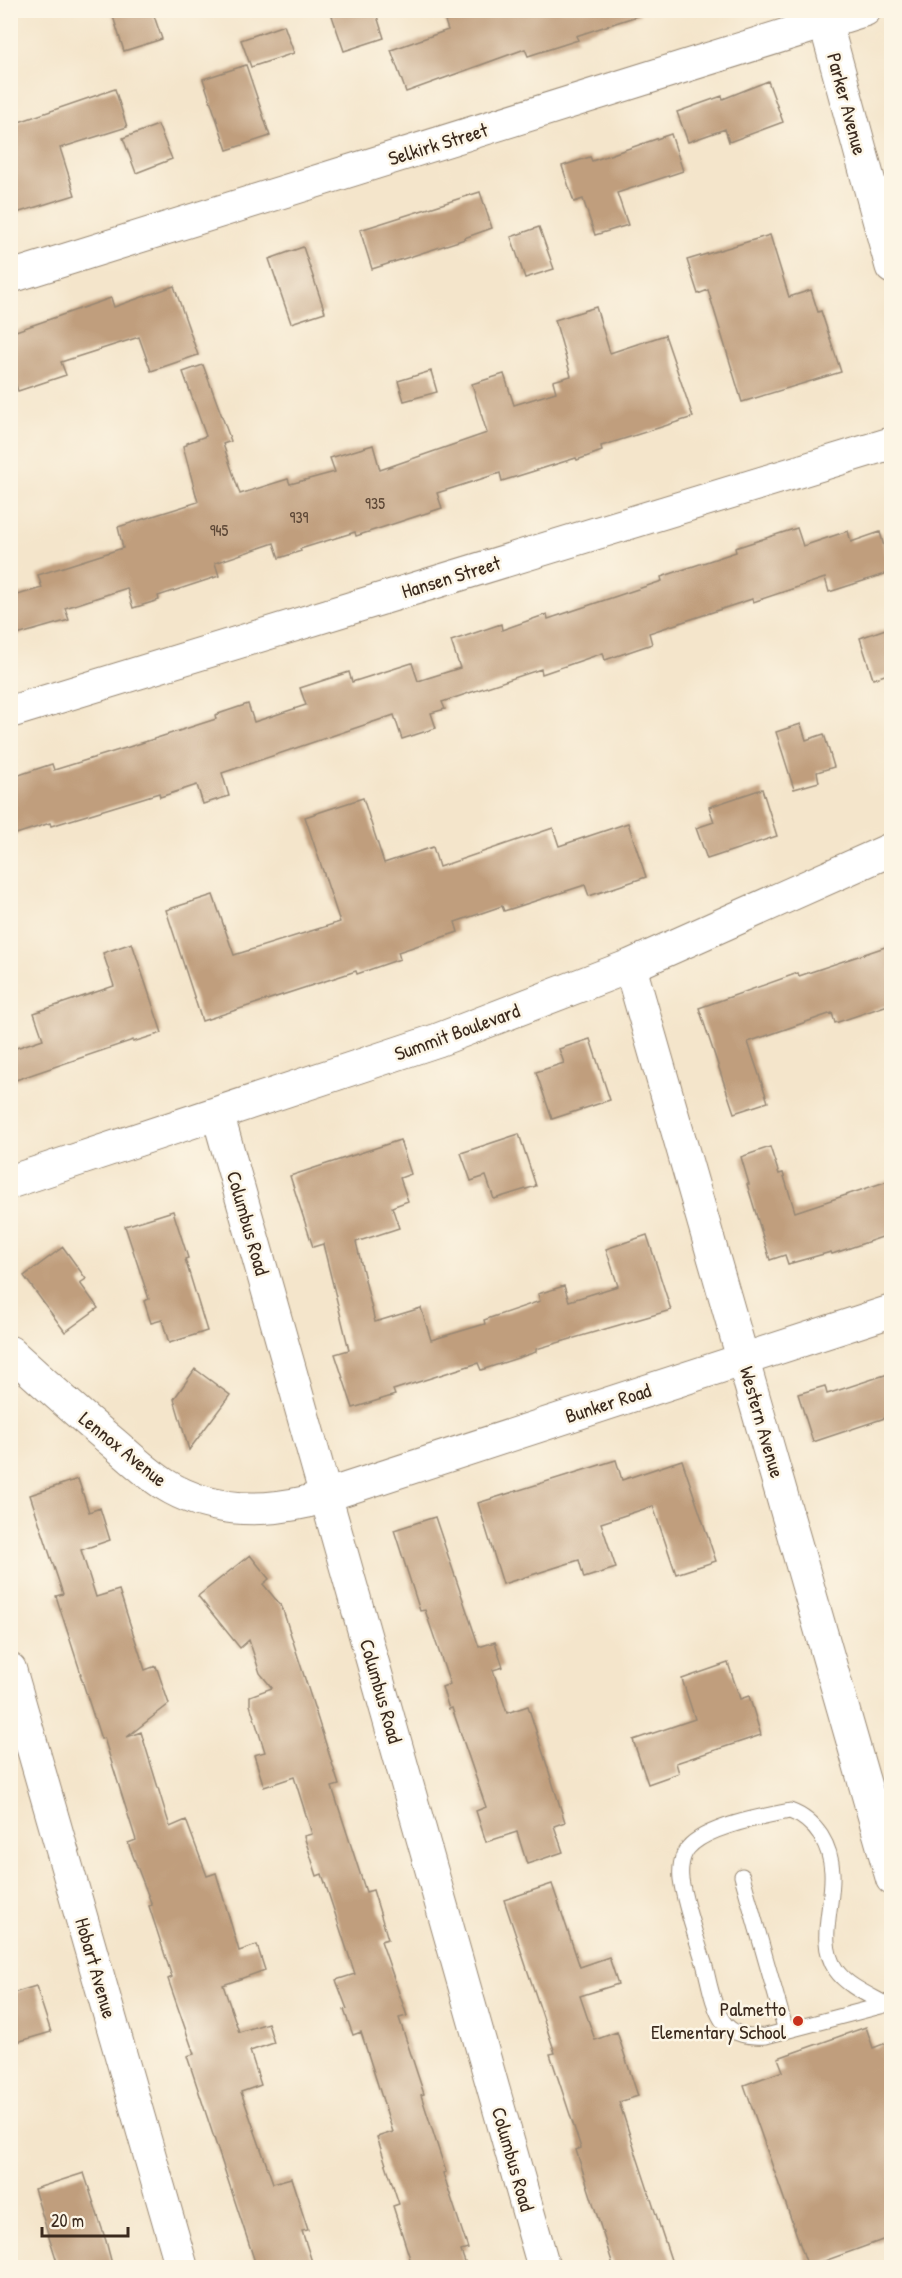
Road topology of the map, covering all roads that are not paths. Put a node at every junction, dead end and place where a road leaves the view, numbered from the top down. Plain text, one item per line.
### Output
1 (865, 10) edge
2 (824, 17) edge
3 (891, 267) edge
4 (10, 277) edge
5 (891, 443) edge
6 (10, 712) edge
7 (891, 849) edge
8 (630, 966) junction
9 (218, 1114) junction
10 (10, 1182) edge
11 (891, 1311) edge
12 (10, 1352) edge
13 (744, 1359) junction
14 (10, 1375) edge
15 (77, 1413) junction
16 (325, 1494) junction
17 (10, 1669) edge
18 (742, 1876) dead end
19 (891, 1879) edge
20 (888, 2004) edge
21 (786, 2031) junction
22 (182, 2268) edge
23 (544, 2268) edge

1 - 2 street, Selkirk Street
2 - 3 street, Parker Avenue
2 - 4 street, Selkirk Street
5 - 6 street, Hansen Street
7 - 8 street, Summit Boulevard
8 - 9 street, Summit Boulevard
8 - 13 street, Western Avenue
9 - 10 street, Summit Boulevard
9 - 16 street, Columbus Road
11 - 13 street, Bunker Road
12 - 15 street, Lennox Avenue
13 - 16 street, Bunker Road
13 - 19 street, Western Avenue
14 - 15 street
15 - 16 street, Lennox Avenue
16 - 23 street, Columbus Road
17 - 22 street, Hobart Avenue
18 - 21 lane
20 - 21 lane
20 - 21 lane

